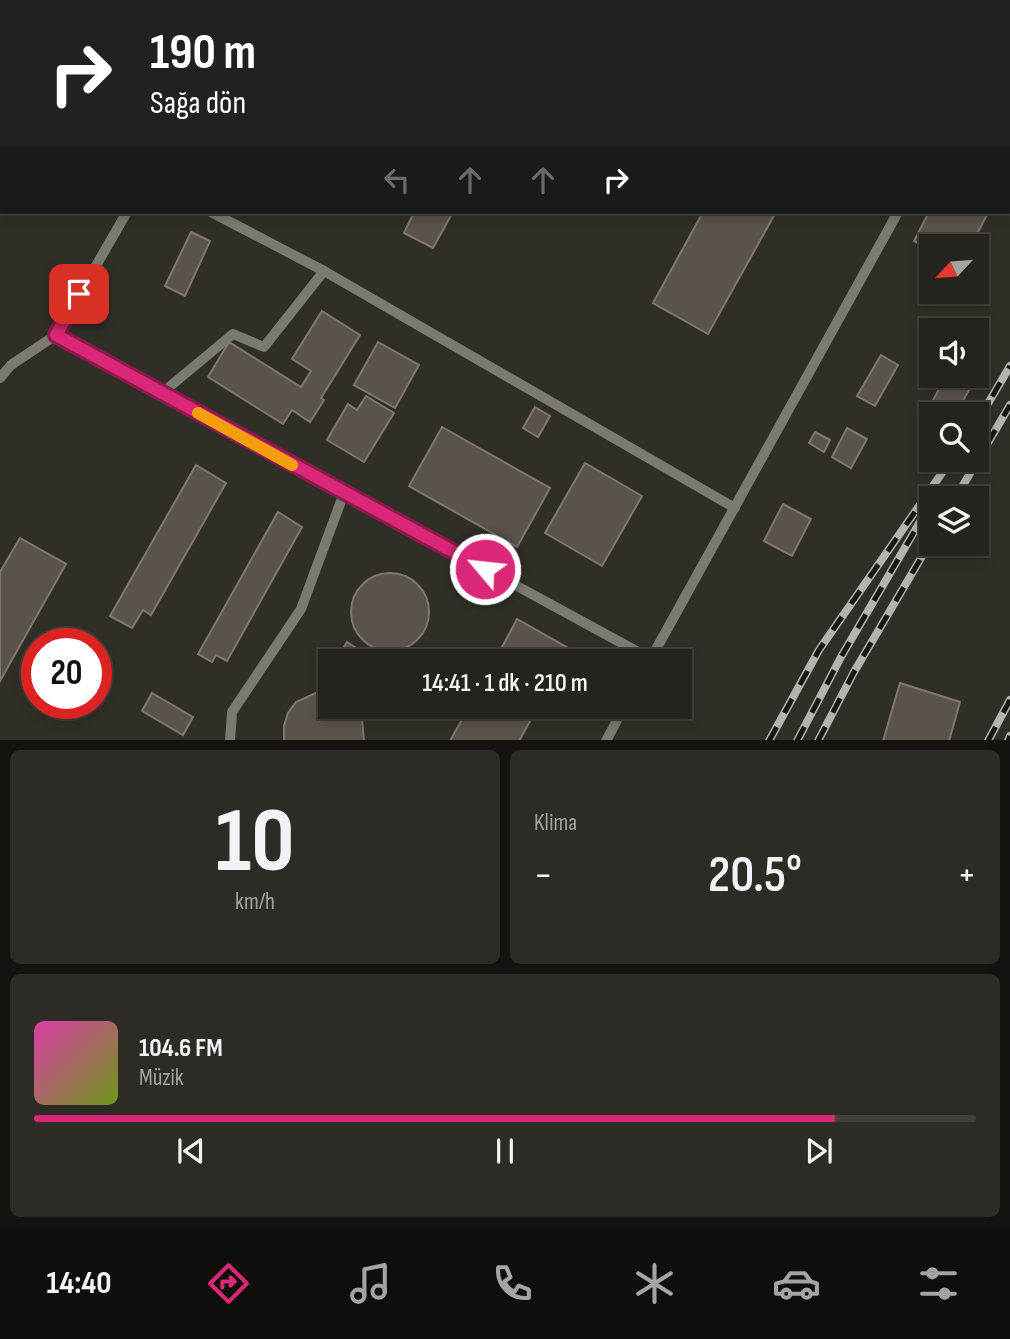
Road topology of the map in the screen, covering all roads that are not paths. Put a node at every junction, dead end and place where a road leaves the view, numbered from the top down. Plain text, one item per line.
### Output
1 (126, 214) edge
2 (218, 214) edge
3 (897, 214) edge
4 (324, 271) junction
5 (56, 335) junction
6 (0, 378) edge
7 (162, 393) junction
8 (344, 493) junction
9 (734, 508) junction
10 (630, 649) edge
11 (656, 649) edge
12 (617, 719) edge
13 (230, 740) edge
14 (606, 740) edge

1 - 5 lane
2 - 4 lane
3 - 9 lane
4 - 7 lane
4 - 9 lane
5 - 6 lane
5 - 7 lane
7 - 8 lane
8 - 10 lane
8 - 13 lane
9 - 11 lane
12 - 14 lane

